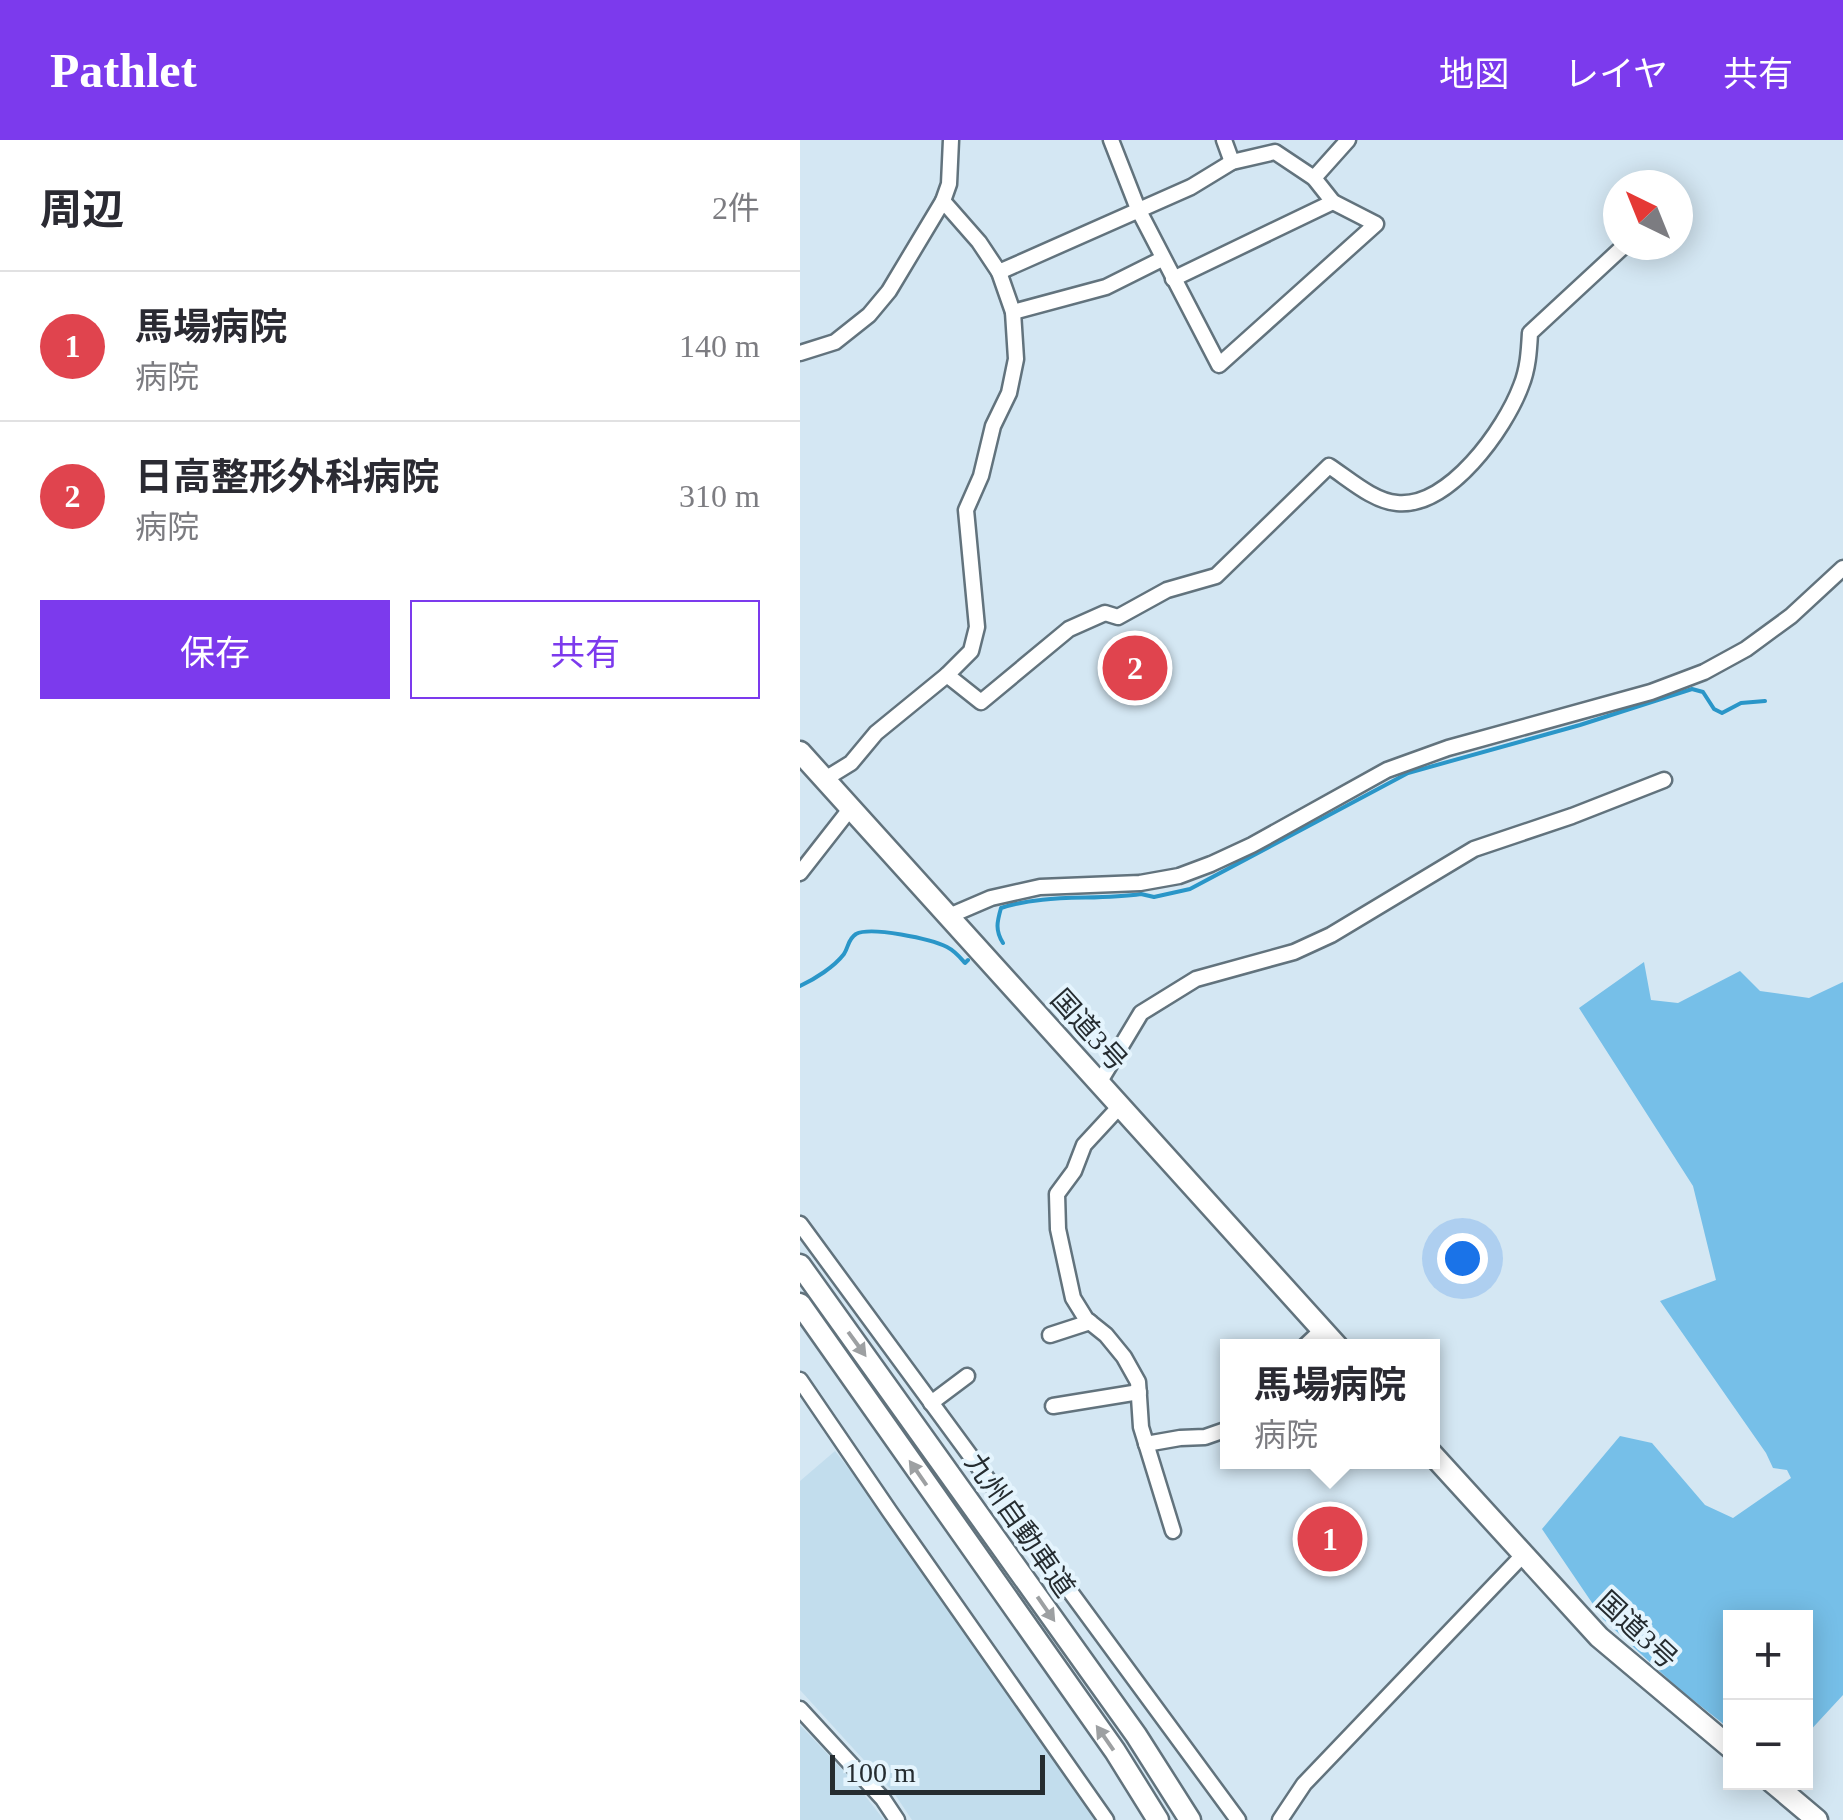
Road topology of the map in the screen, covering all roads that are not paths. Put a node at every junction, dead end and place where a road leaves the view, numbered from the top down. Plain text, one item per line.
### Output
1 (951, 140) edge
2 (1111, 140) edge
3 (1224, 140) edge
4 (1348, 140) edge
5 (1232, 162) junction
6 (1314, 178) junction
7 (944, 201) junction
8 (1333, 202) junction
9 (1138, 209) junction
10 (1162, 259) junction
11 (1609, 260) edge
12 (999, 272) junction
13 (1173, 279) junction
14 (1014, 312) junction
15 (800, 353) edge
16 (1843, 568) edge
17 (947, 674) junction
18 (800, 752) edge
19 (825, 780) junction
20 (1664, 780) dead end
21 (850, 808) junction
22 (800, 873) edge
23 (948, 916) junction
24 (1099, 1083) junction
25 (1121, 1106) junction
26 (800, 1224) edge
27 (800, 1265) edge
28 (800, 1304) edge
29 (1090, 1322) junction
30 (1322, 1330) junction
31 (1050, 1335) dead end
32 (1312, 1339) edge
33 (1330, 1339) edge
34 (967, 1376) dead end
35 (800, 1380) edge
36 (1139, 1392) junction
37 (931, 1404) junction
38 (1053, 1406) dead end
39 (1220, 1432) edge
40 (1146, 1444) junction
41 (1440, 1463) edge
42 (1172, 1531) dead end
43 (1524, 1554) junction
44 (800, 1709) edge
45 (1723, 1742) edge
46 (1781, 1790) edge
47 (897, 1820) edge
48 (1106, 1820) edge
49 (1158, 1820) edge
50 (1194, 1820) edge
51 (1238, 1820) edge
52 (1280, 1820) edge
53 (1817, 1820) edge

1 - 7 street
2 - 9 street
3 - 5 street
4 - 6 street
5 - 6 street
5 - 9 street
6 - 8 street
7 - 12 street
7 - 15 street
8 - 13 street
8 - 13 street
9 - 10 street
9 - 12 street
10 - 13 street
10 - 14 street
11 - 17 street
12 - 14 street
14 - 17 street
16 - 23 street
17 - 19 street
18 - 19 highway, 国道3号
19 - 21 highway, 国道3号
20 - 24 street
21 - 22 street
21 - 23 highway, 国道3号
23 - 24 highway, 国道3号
24 - 25 highway, 国道3号
25 - 29 street
25 - 30 highway, 国道3号
26 - 37 street
27 -> 50 highway, 九州自動車道
49 -> 28 highway, 九州自動車道
29 - 31 street
29 - 36 street
30 - 32 street
30 - 33 highway, 国道3号
34 - 37 street
35 - 48 street
36 - 38 street
36 - 40 street
37 - 51 street
39 - 40 street
40 - 42 street
41 - 43 highway, 国道3号
43 - 45 highway, 国道3号
43 - 52 street
44 - 47 street
46 - 53 highway

